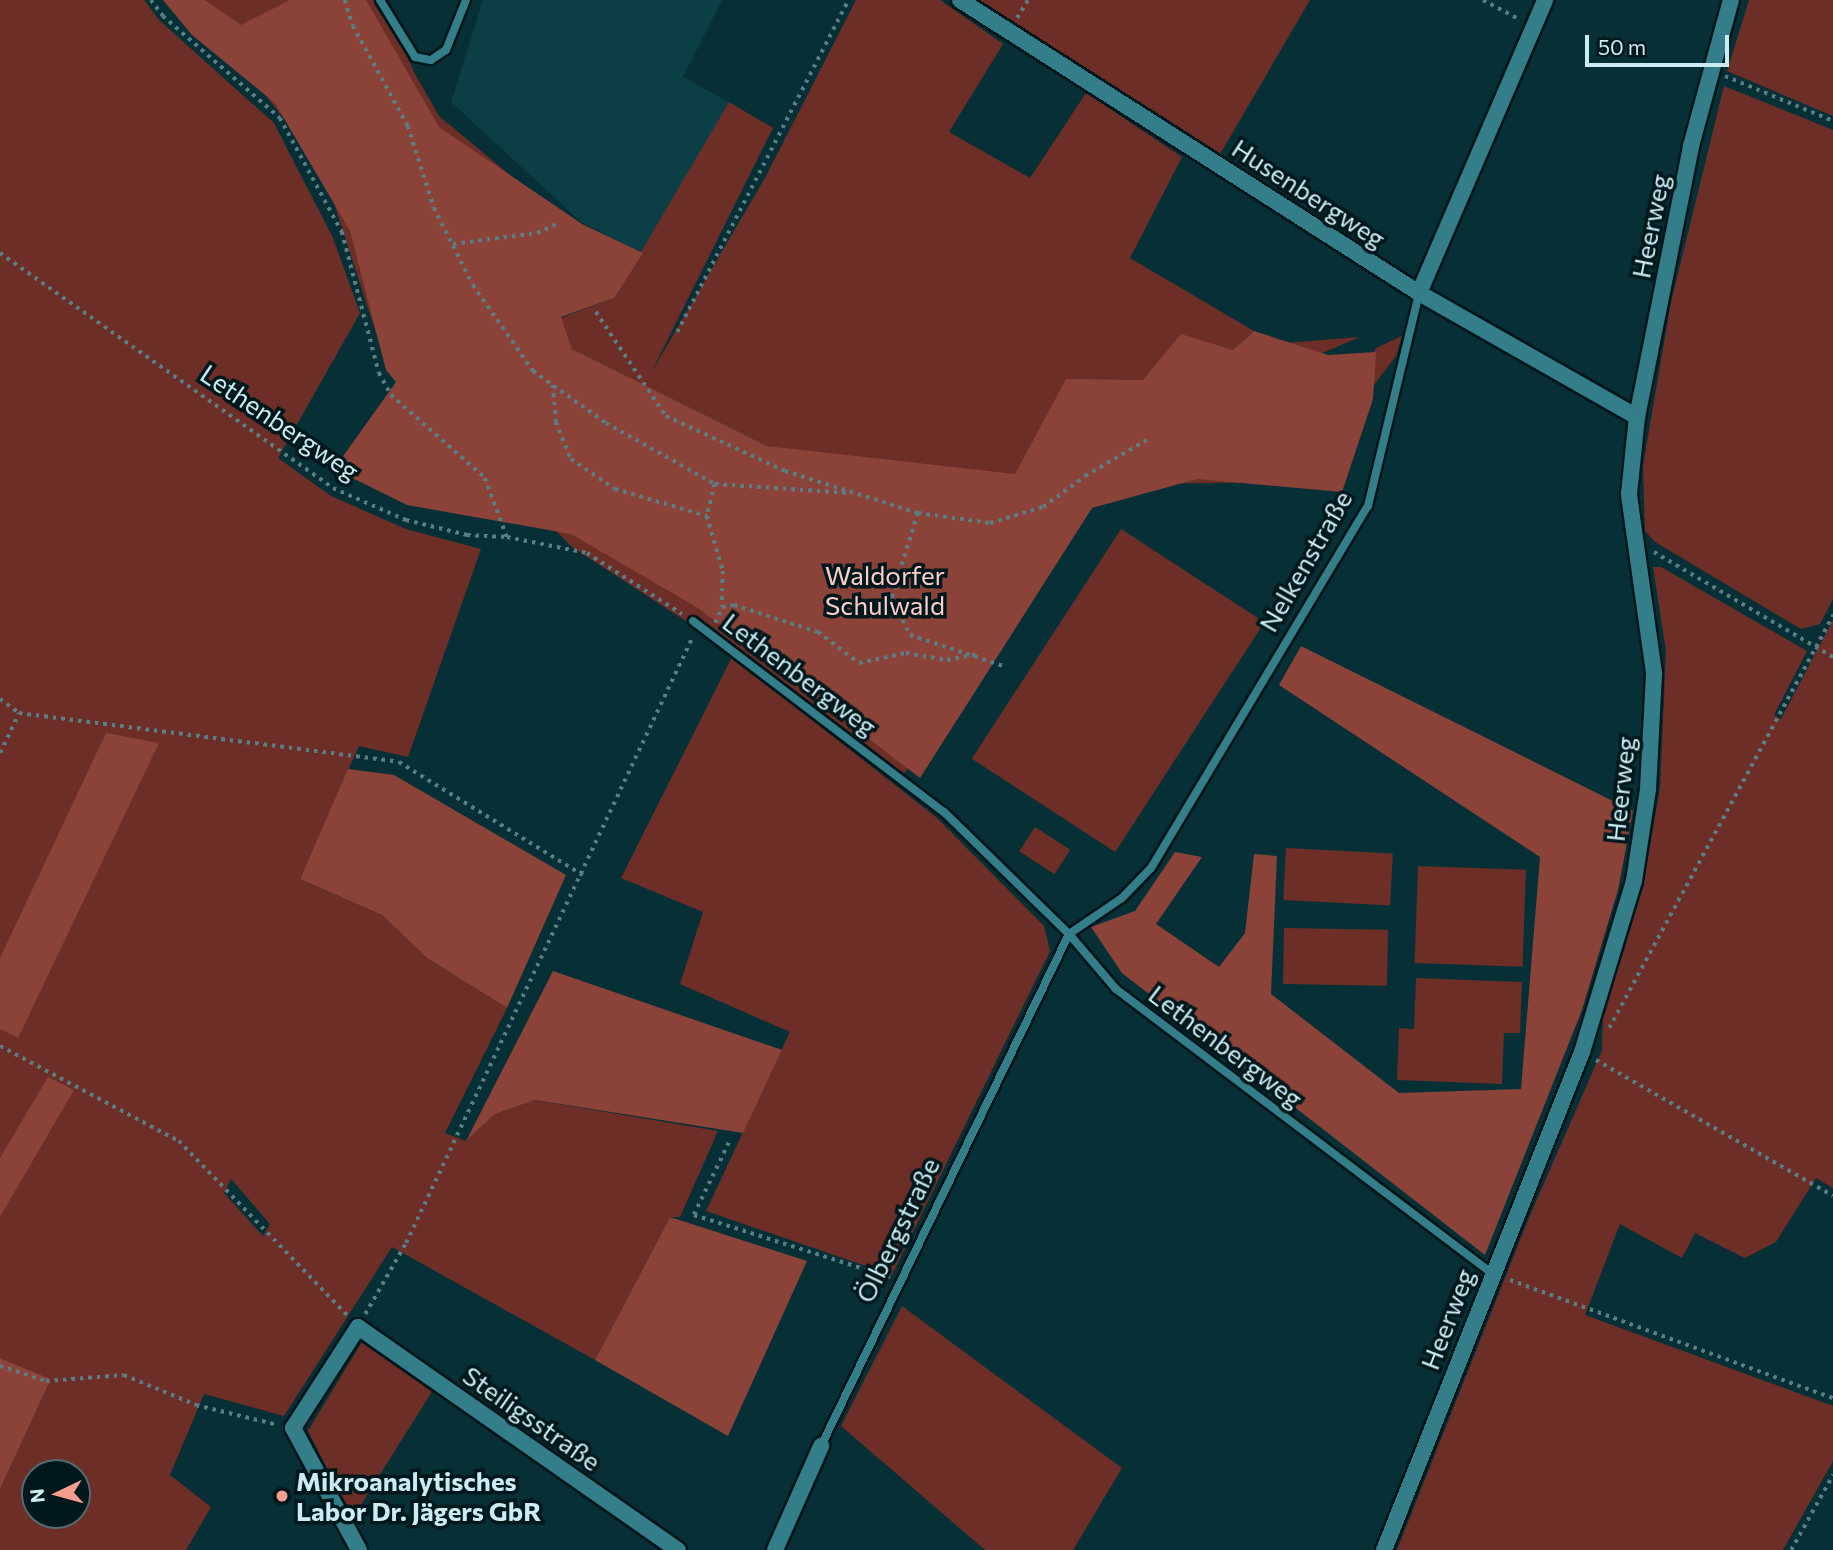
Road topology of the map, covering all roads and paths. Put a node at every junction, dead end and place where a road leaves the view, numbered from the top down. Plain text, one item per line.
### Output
1 (151, 0) edge
2 (345, 0) edge
3 (380, 0) edge
4 (466, 0) edge
5 (848, 0) edge
6 (960, 0) edge
7 (1483, 0) edge
8 (1545, 0) edge
9 (1731, 0) edge
10 (1533, 27) junction
11 (1710, 69) junction
12 (1833, 121) edge
13 (556, 224) dead end
14 (452, 244) junction
15 (0, 253) edge
16 (1419, 293) junction
17 (596, 312) dead end
18 (677, 332) dead end
19 (553, 385) junction
20 (1637, 417) junction
21 (1150, 438) dead end
22 (715, 484) junction
23 (849, 493) junction
24 (918, 513) junction
25 (707, 516) junction
26 (507, 537) junction
27 (1636, 552) junction
28 (722, 607) junction
29 (1833, 615) edge
30 (695, 622) junction
31 (710, 633) junction
32 (1817, 648) junction
33 (978, 654) junction
34 (1833, 657) edge
35 (1006, 667) dead end
36 (0, 699) edge
37 (19, 713) junction
38 (0, 753) edge
39 (583, 875) junction
40 (1069, 934) junction
41 (1605, 1034) dead end
42 (0, 1046) edge
43 (1582, 1052) junction
44 (729, 1143) dead end
45 (1833, 1196) edge
46 (1491, 1273) junction
47 (898, 1280) junction
48 (358, 1327) junction
49 (0, 1366) edge
50 (1833, 1398) edge
51 (293, 1428) junction
52 (821, 1446) joint
53 (1833, 1475) edge
54 (359, 1550) edge
55 (678, 1550) edge
56 (775, 1550) edge
57 (1384, 1550) edge
58 (1791, 1550) edge

1 - 26 path
2 - 14 path
3 - 4 lane
5 - 18 path
6 - 16 street, Husenbergweg
7 - 10 path
8 - 10 street, Nelkenstraße
9 - 11 street, Heerweg
10 - 16 street, Nelkenstraße
11 - 12 path
11 - 20 street, Heerweg
13 - 14 path
14 - 19 path
15 - 26 path, Lethenbergweg
16 - 20 street, Husenbergweg
16 - 40 lane, Nelkenstraße
17 - 23 path
19 - 22 path
19 - 25 path
20 - 27 street, Heerweg
21 - 24 path
22 - 23 path
22 - 25 path
23 - 24 path
24 - 33 path
25 - 28 path
26 - 30 path, Lethenbergweg
27 - 32 path
27 - 43 street, Heerweg
28 - 31 path
28 - 33 path
29 - 32 path
30 - 31 lane, Lethenbergweg
30 - 39 path
31 - 40 lane, Lethenbergweg
32 - 34 path
32 - 41 path
33 - 35 path
36 - 37 path
37 - 38 path
37 - 39 path
39 - 48 path
40 - 46 lane, Lethenbergweg
40 - 47 lane, Ölbergstraße
42 - 48 path
43 - 45 path
43 - 46 street, Heerweg
44 - 47 path
46 - 50 path
46 - 57 street, Heerweg
47 - 52 lane, Ölbergstraße
48 - 51 street
48 - 55 street, Steiligsstraße
49 - 51 path
51 - 54 street
52 - 56 street, Ölbergstraße
53 - 58 path

